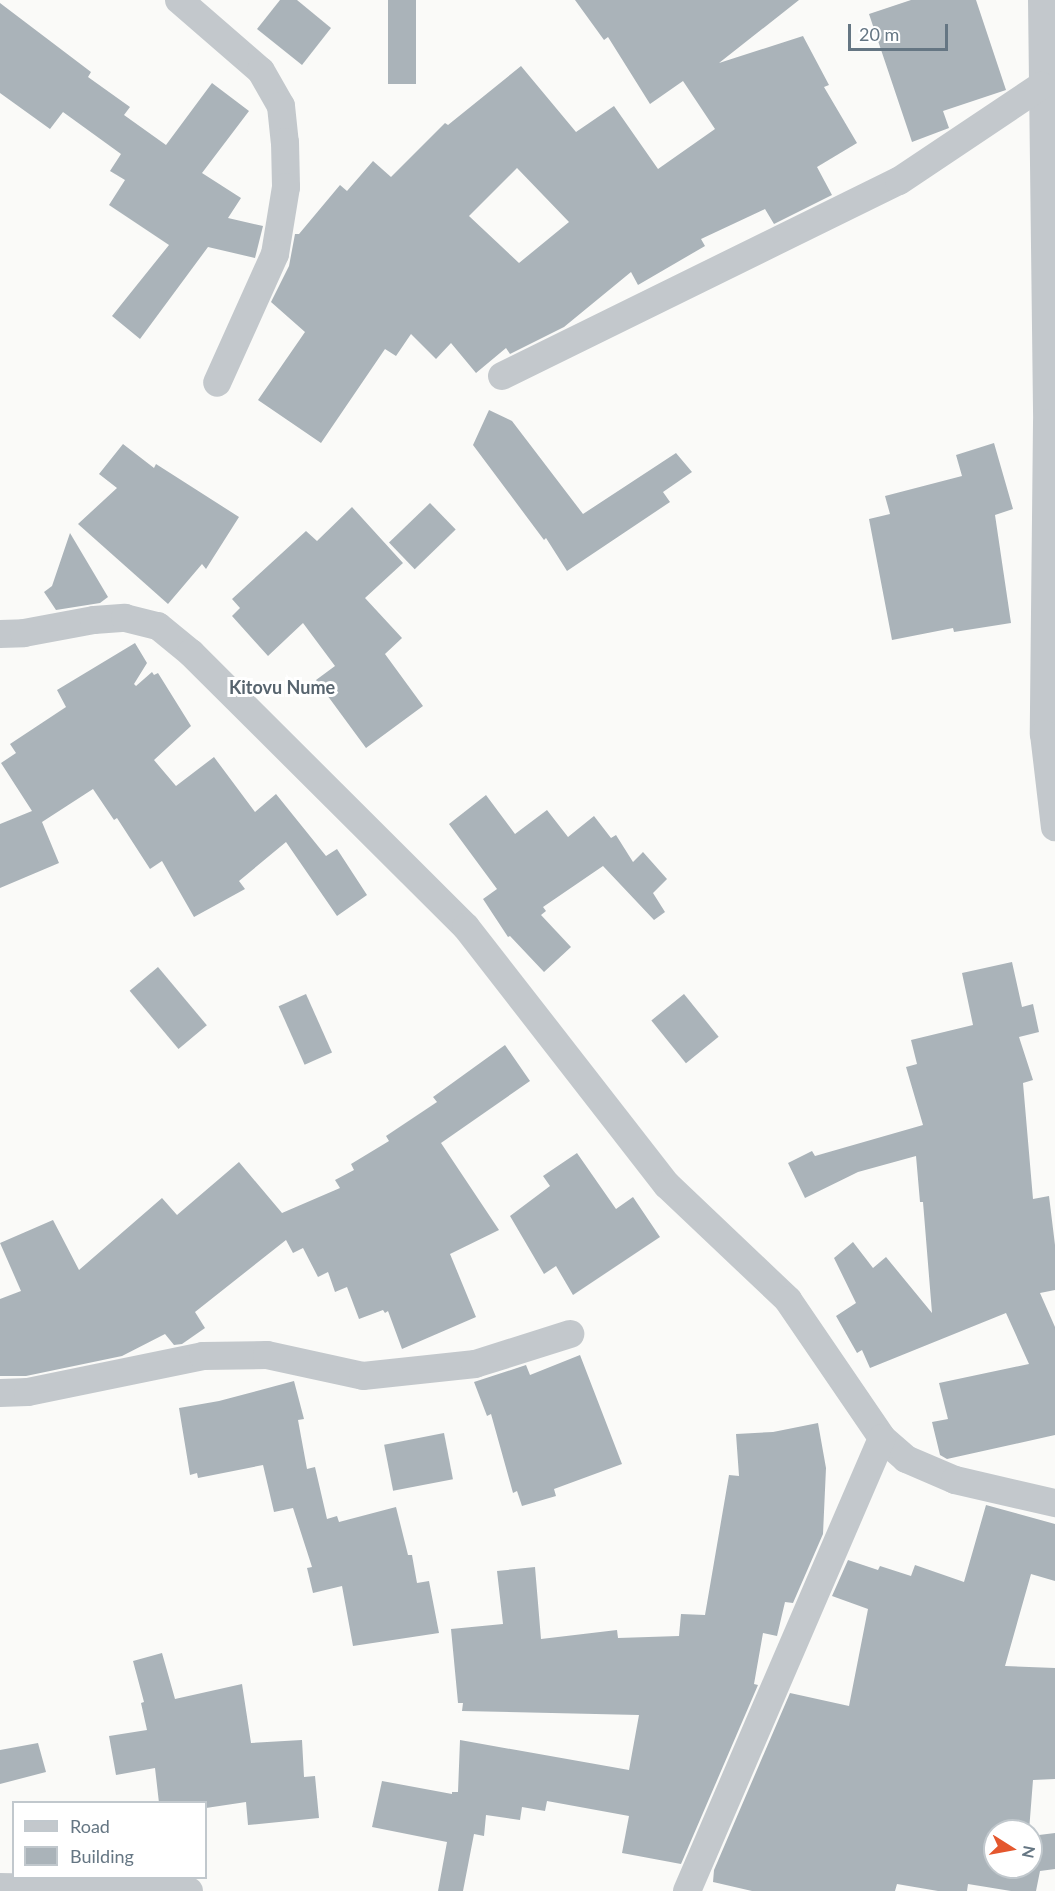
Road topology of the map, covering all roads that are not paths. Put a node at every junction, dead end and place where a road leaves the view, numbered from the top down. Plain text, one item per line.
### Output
1 (179, 0) edge
2 (1042, 0) edge
3 (1041, 86) junction
4 (502, 376) dead end
5 (217, 383) dead end
6 (0, 634) edge
7 (1055, 827) edge
8 (570, 1334) dead end
9 (0, 1393) edge
10 (882, 1438) junction
11 (1055, 1503) edge
12 (0, 1887) edge
13 (189, 1891) edge
14 (687, 1891) edge

1 - 5 street
2 - 3 street
3 - 4 street
3 - 7 street
6 - 10 street
8 - 9 street
10 - 11 street
10 - 14 street
12 - 13 street

